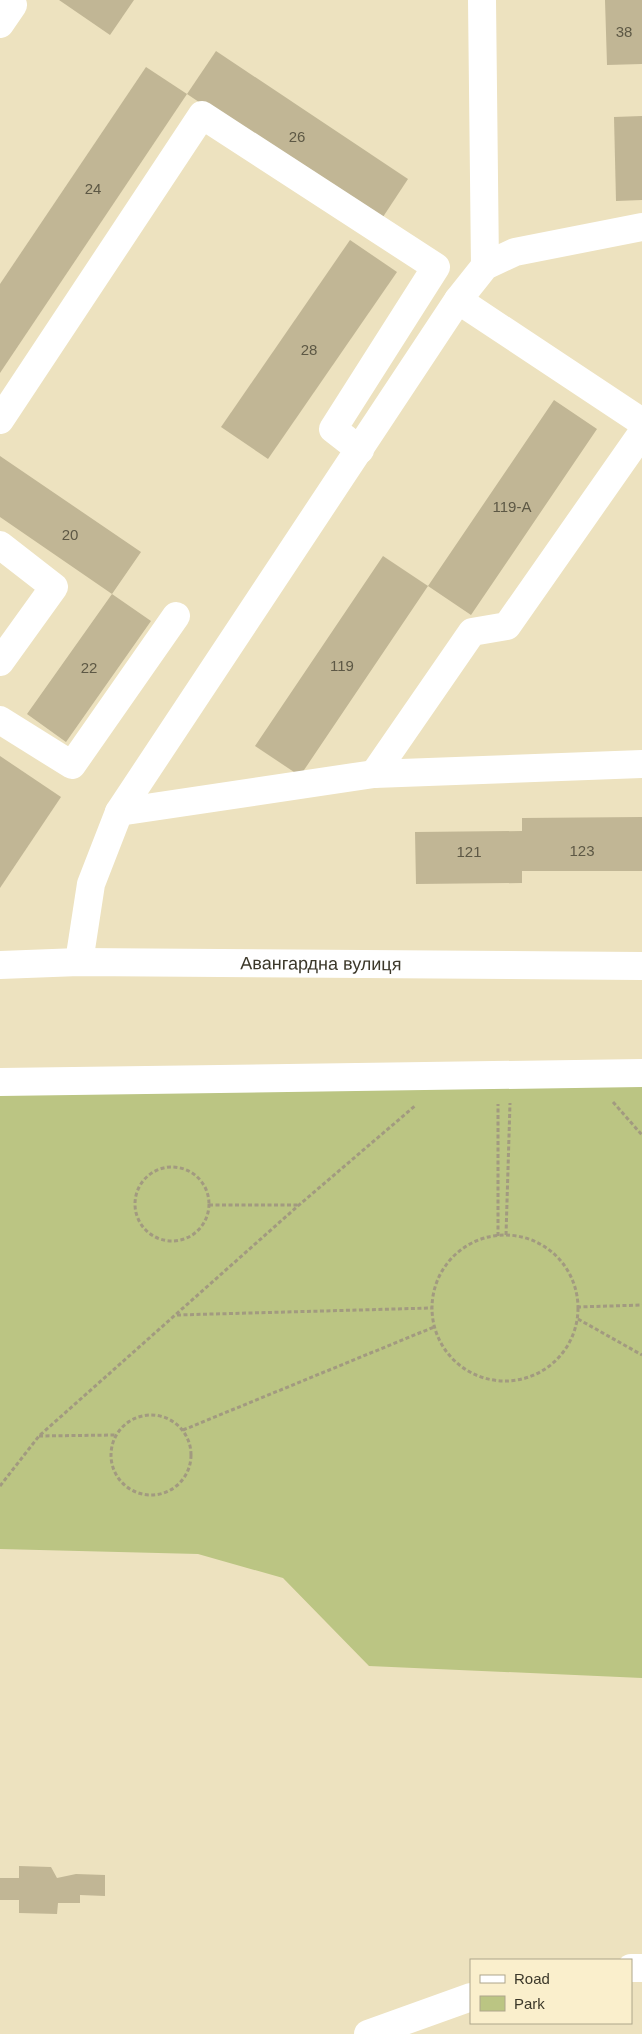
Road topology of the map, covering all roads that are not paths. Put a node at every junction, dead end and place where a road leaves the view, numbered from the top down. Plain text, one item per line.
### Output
1 (6, 0) edge
2 (482, 0) edge
3 (0, 24) edge
4 (642, 227) edge
5 (485, 266) junction
6 (458, 300) junction
7 (0, 420) edge
8 (642, 422) edge
9 (642, 433) edge
10 (360, 450) junction
11 (0, 545) edge
12 (176, 616) dead end
13 (0, 662) edge
14 (0, 720) edge
15 (642, 764) edge
16 (374, 774) junction
17 (118, 812) junction
18 (79, 962) junction
19 (0, 965) edge
20 (642, 966) edge
21 (642, 1073) edge
22 (0, 1082) edge
23 (470, 1997) edge
24 (368, 2034) edge

1 - 3 street
2 - 5 street
4 - 5 street
5 - 6 street
6 - 8 street
6 - 10 street
7 - 10 street
9 - 16 street
10 - 17 street
11 - 13 street
12 - 14 street
15 - 16 street
16 - 17 street
17 - 18 street
18 - 19 street, Авангардна вулиця
18 - 20 street, Авангардна вулиця
21 - 22 street
23 - 24 street

